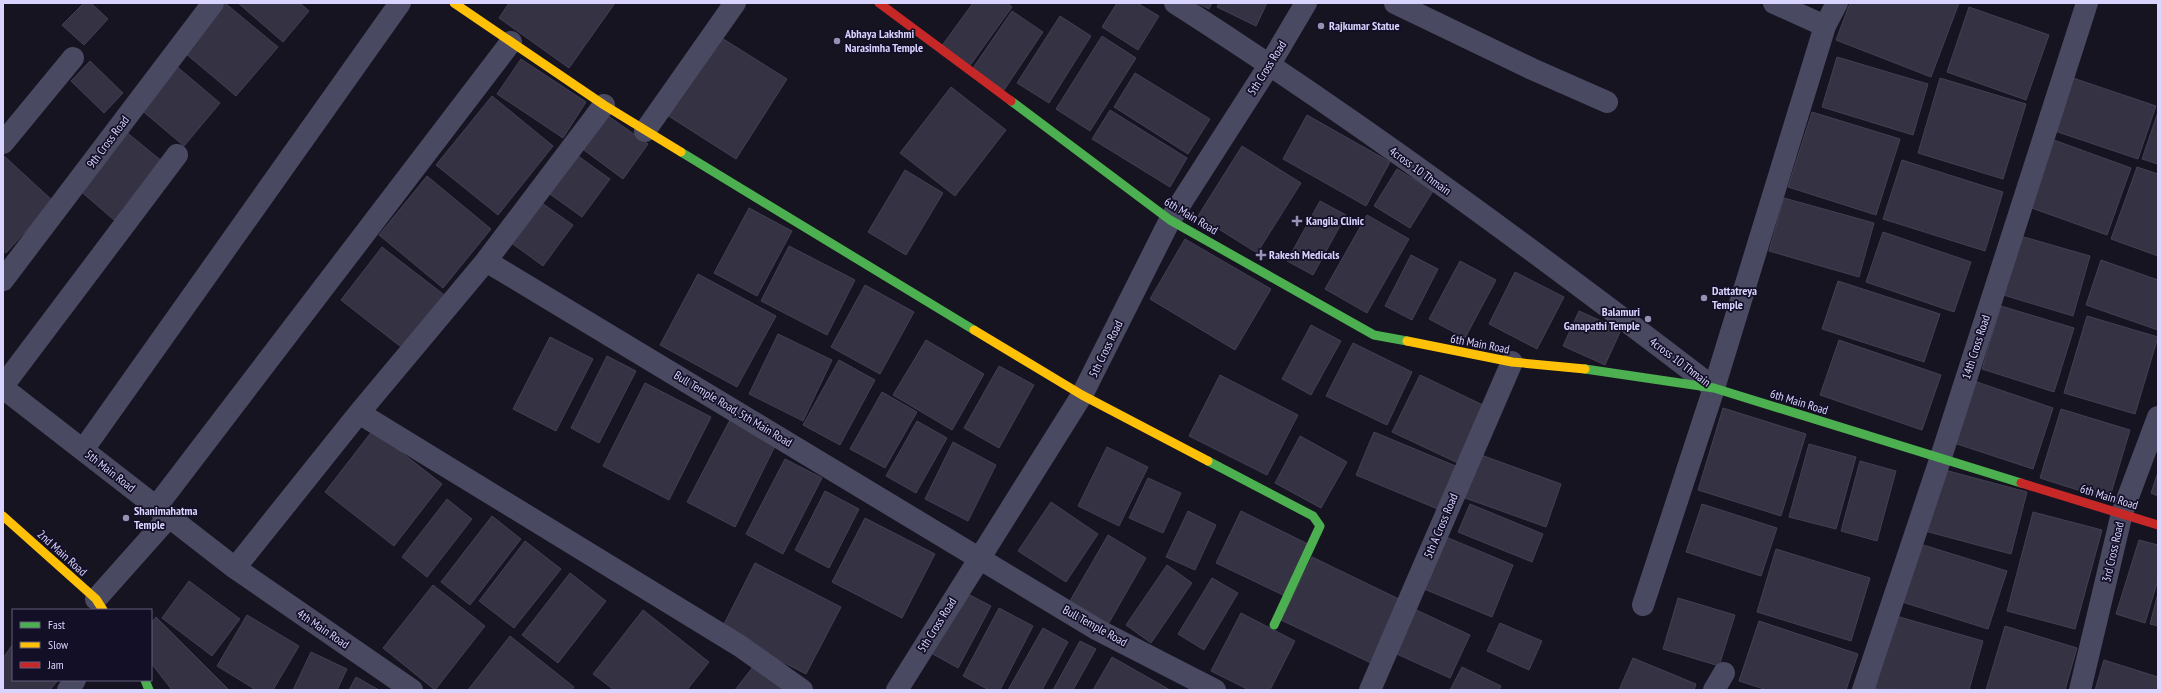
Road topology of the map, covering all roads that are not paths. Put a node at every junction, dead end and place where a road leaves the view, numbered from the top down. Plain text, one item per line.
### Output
1 (214, 3) edge
2 (400, 3) edge
3 (735, 3) edge
4 (879, 3) edge
5 (1176, 3) edge
6 (1306, 3) edge
7 (1395, 3) edge
8 (1774, 3) edge
9 (1837, 3) edge
10 (2087, 3) edge
11 (468, 7) edge
12 (1825, 26) junction
13 (512, 42) junction
14 (73, 58) dead end
15 (1270, 64) junction
16 (1607, 102) dead end
17 (604, 106) junction
18 (645, 131) junction
19 (3, 144) edge
20 (177, 155) dead end
21 (1170, 220) junction
22 (486, 261) junction
23 (3, 280) edge
24 (1512, 362) junction
25 (3, 387) edge
26 (1714, 388) junction
27 (1082, 395) junction
28 (360, 413) junction
29 (2158, 417) edge
30 (83, 450) junction
31 (1940, 457) junction
32 (163, 512) junction
33 (2122, 513) junction
34 (3, 516) edge
35 (2158, 525) edge
36 (979, 557) junction
37 (235, 568) junction
38 (100, 605) edge
39 (1643, 605) dead end
40 (1274, 625) dead end
41 (74, 681) edge
42 (68, 690) edge
43 (412, 690) edge
44 (802, 690) edge
45 (897, 690) edge
46 (1215, 690) edge
47 (1370, 690) edge
48 (1863, 690) edge
49 (2080, 690) edge

1 - 23 street, 9th Cross Road
2 - 30 street
3 - 18 street
4 - 21 street, 6th Main Road
5 - 15 street, 4cross 10 Thmain
6 - 15 street, 5th Cross Road
7 - 16 street
8 - 12 street
9 - 12 street, 4cross 10 Thmain
10 - 31 street, 14th Cross Road
11 - 13 street
12 - 26 street, 4cross 10 Thmain
13 - 17 street
13 - 32 street
14 - 19 street
15 - 21 street, 5th Cross Road
15 - 26 street, 4cross 10 Thmain
17 - 18 street
17 - 22 street
18 - 27 street
20 - 25 street
21 - 24 street, 6th Main Road
21 - 27 street, 5th Cross Road
22 - 28 street
22 - 36 street, Bull Temple Road, 5th Main Road
24 - 26 street, 6th Main Road
24 - 47 street, 5th A Cross Road
25 - 30 street, 5th Main Road
26 - 31 street, 6th Main Road
26 - 39 street
27 - 36 street, 5th Cross Road
27 - 40 street
28 - 37 street
28 - 44 street
29 - 33 street, 3rd Cross Road
30 - 32 street, 5th Main Road
31 - 33 street, 6th Main Road
31 - 48 street, 14th Cross Road
32 - 37 street, 5th Main Road
32 - 38 street
33 - 35 street, 6th Main Road
33 - 49 street, 3rd Cross Road
34 - 38 street, 2nd Main Road
36 - 45 street, 5th Cross Road
36 - 46 street, Bull Temple Road
37 - 43 street, 4th Main Road
41 - 42 street

